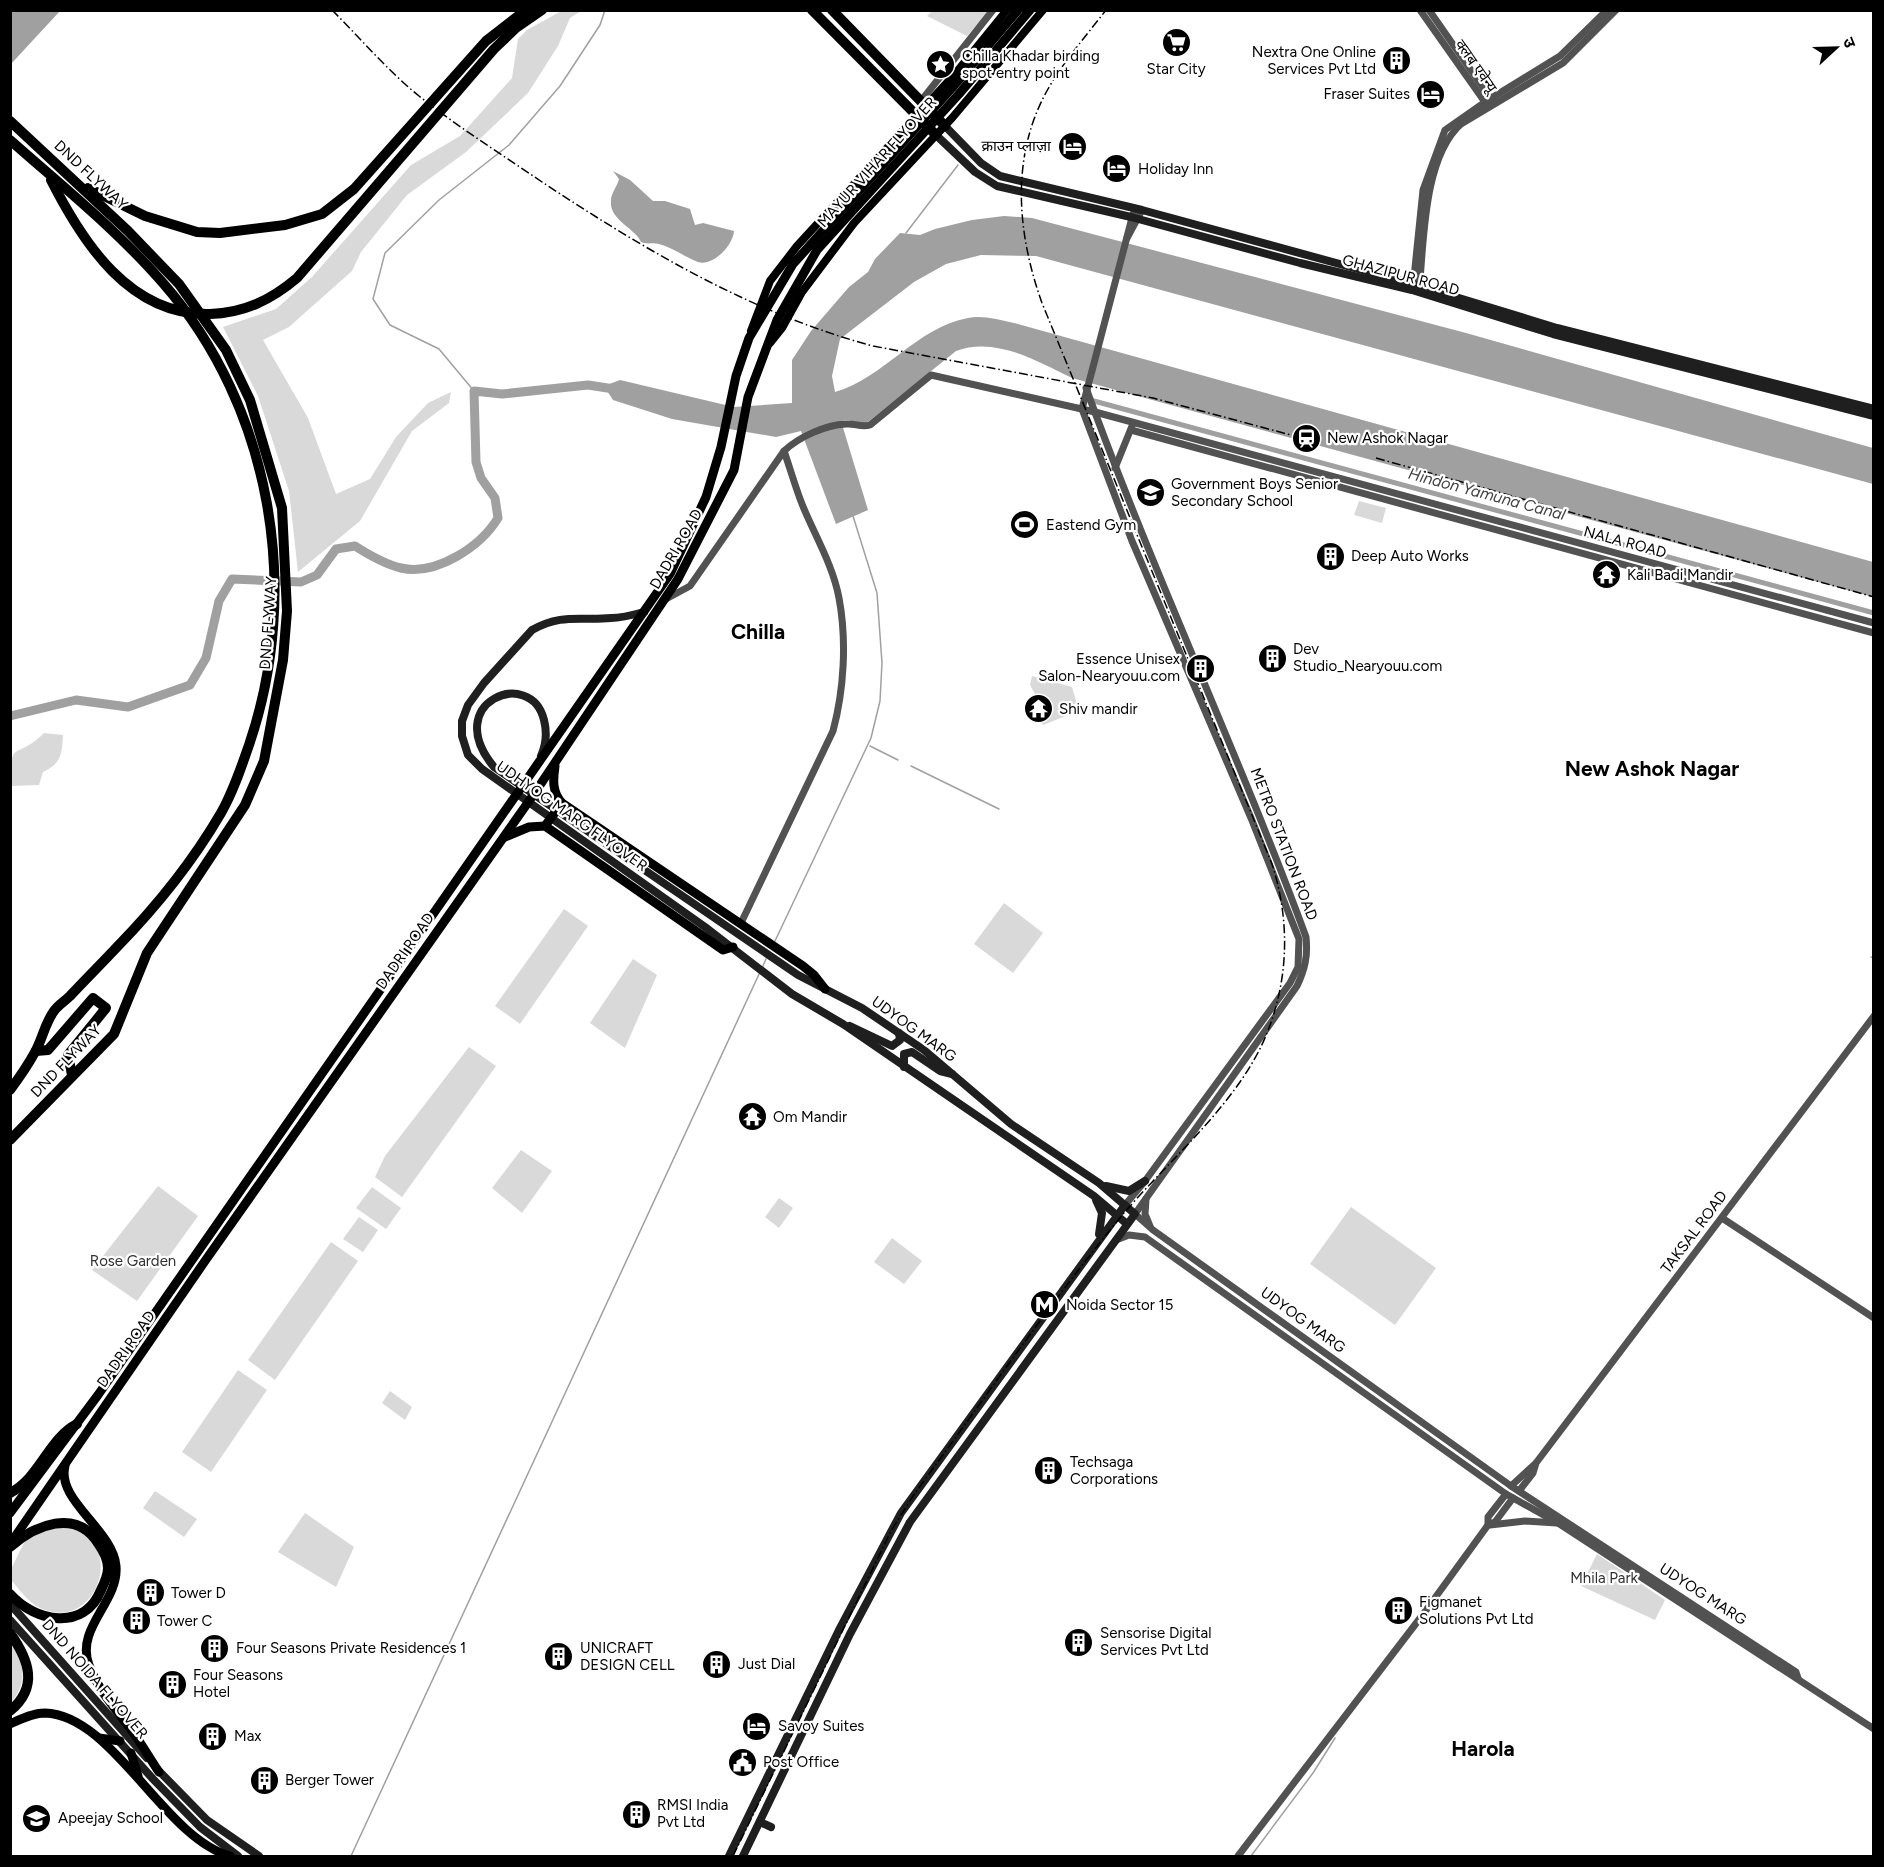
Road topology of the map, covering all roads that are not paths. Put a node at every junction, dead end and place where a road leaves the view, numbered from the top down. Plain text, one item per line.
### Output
1 (526, 10) edge
2 (542, 10) edge
3 (812, 10) edge
4 (832, 10) edge
5 (993, 10) edge
6 (1007, 10) edge
7 (1018, 10) edge
8 (1030, 10) edge
9 (1043, 10) edge
10 (1420, 10) edge
11 (1429, 10) edge
12 (1607, 10) edge
13 (1616, 10) edge
14 (923, 103) junction
15 (1489, 103) junction
16 (916, 116) junction
17 (10, 121) edge
18 (945, 126) junction
19 (936, 135) junction
20 (10, 140) edge
21 (882, 154) junction
22 (61, 168) junction
23 (903, 172) junction
24 (48, 174) junction
25 (1139, 209) junction
26 (1133, 220) junction
27 (1416, 288) junction
28 (748, 338) junction
29 (767, 346) junction
30 (1087, 386) junction
31 (1082, 409) junction
32 (1874, 409) edge
33 (1095, 412) junction
34 (1874, 416) edge
35 (1132, 427) junction
36 (784, 451) junction
37 (1111, 456) junction
38 (1101, 460) junction
39 (1115, 468) junction
40 (1633, 562) junction
41 (281, 574) junction
42 (674, 577) junction
43 (690, 586) junction
44 (663, 596) junction
45 (281, 597) junction
46 (644, 612) junction
47 (1874, 623) edge
48 (1874, 633) edge
49 (555, 763) junction
50 (537, 765) junction
51 (562, 803) junction
52 (509, 805) junction
53 (513, 824) junction
54 (545, 826) junction
55 (503, 838) junction
56 (741, 923) junction
57 (749, 941) joint
58 (736, 950) junction
59 (825, 989) junction
60 (1874, 1016) edge
61 (843, 1024) junction
62 (899, 1033) junction
63 (36, 1051) junction
64 (904, 1067) junction
65 (952, 1074) junction
66 (72, 1075) junction
67 (10, 1090) edge
68 (10, 1140) edge
69 (1173, 1141) junction
70 (1183, 1149) junction
71 (1145, 1181) junction
72 (1099, 1183) junction
73 (1094, 1196) junction
74 (1147, 1197) junction
75 (1125, 1205) junction
76 (1135, 1214) junction
77 (1115, 1215) junction
78 (1722, 1218) junction
79 (1127, 1224) junction
80 (1153, 1230) junction
81 (1098, 1242) junction
82 (1114, 1242) junction
83 (1874, 1318) edge
84 (77, 1424) junction
85 (67, 1461) junction
86 (1536, 1463) junction
87 (1527, 1468) junction
88 (1496, 1476) junction
89 (1511, 1486) junction
90 (1519, 1491) junction
91 (10, 1493) edge
92 (1509, 1496) junction
93 (21, 1501) junction
94 (34, 1509) junction
95 (10, 1513) edge
96 (10, 1518) edge
97 (1558, 1523) junction
98 (1488, 1525) junction
99 (10, 1537) edge
100 (10, 1545) edge
101 (12, 1599) edge
102 (10, 1620) edge
103 (10, 1633) edge
104 (1798, 1678) junction
105 (10, 1711) edge
106 (10, 1724) edge
107 (1874, 1729) edge
108 (97, 1738) junction
109 (120, 1742) junction
110 (131, 1753) junction
111 (159, 1773) junction
112 (139, 1778) junction
113 (760, 1822) junction
114 (771, 1827) dead end
115 (230, 1857) edge
116 (238, 1857) edge
117 (260, 1857) edge
118 (729, 1857) edge
119 (743, 1857) edge
120 (1238, 1857) edge

1 - 22 highway
2 - 24 highway
3 - 16 highway
4 - 14 highway
5 - 14 street
6 - 14 main road
7 - 28 highway, MAYUR VIHAR FLYOVER
8 - 29 highway, MAYUR VIHAR FLYOVER
9 - 18 main road
10 - 15 street, क्लब एवेन्यू
11 - 15 street, क्लब एवेन्यू
12 - 15 street
13 - 15 street
14 - 16 main road
14 - 18 highway
15 - 27 street
16 - 19 highway
16 - 21 main road
17 - 22 highway, DND FLYWAY
18 - 19 main road
18 - 25 main road, GHAZIPUR ROAD
19 - 23 main road
19 - 26 main road, GHAZIPUR ROAD
20 - 24 highway, DND FLYWAY
21 - 23 main road
21 - 28 main road
22 - 41 highway, DND FLYWAY
23 - 29 main road
24 - 41 highway, DND FLYWAY
25 - 26 street
25 - 27 main road, GHAZIPUR ROAD
26 - 27 main road, GHAZIPUR ROAD
26 - 30 street
27 - 32 main road, GHAZIPUR ROAD
27 - 34 main road, GHAZIPUR ROAD
28 - 42 highway, DADRI ROAD
29 - 42 highway, DADRI ROAD
30 - 31 street
30 - 33 street, METRO STATION ROAD
31 - 33 street, NALA ROAD
31 - 36 street, NALA ROAD
31 - 38 street, METRO STATION ROAD
33 - 35 street, NALA ROAD
33 - 37 street, METRO STATION ROAD
35 - 39 street
35 - 40 street, NALA ROAD
36 - 43 street
36 - 56 street
37 - 38 street
37 - 39 street, METRO STATION ROAD
38 - 69 street, METRO STATION ROAD
39 - 70 street, METRO STATION ROAD
40 - 47 street, NALA ROAD
40 - 48 street, NALA ROAD
41 - 45 highway, DND FLYWAY
42 - 43 street
42 - 44 highway, DADRI ROAD
43 - 44 street
44 - 46 highway, DADRI ROAD
44 - 49 highway, DADRI ROAD
45 - 63 highway, DND FLYWAY
45 - 66 highway, DND FLYWAY
46 - 50 highway, DADRI ROAD
46 - 58 main road, UDHYOG MARG FLYOVER
49 - 51 highway
49 - 53 highway, DADRI ROAD
50 - 52 highway, DADRI ROAD
50 - 57 main road, UDHYOG MARG FLYOVER
51 - 54 highway
51 - 56 highway
52 - 53 highway
52 - 84 highway, DADRI ROAD
53 - 55 highway, DADRI ROAD
54 - 55 highway
54 - 58 highway
55 - 85 highway, DADRI ROAD
56 - 59 highway
57 - 59 main road, UDYOG MARG
58 - 61 main road, UDHYOG MARG FLYOVER
59 - 62 main road, UDYOG MARG
60 - 78 street, TAKSAL ROAD
61 - 62 main road
61 - 64 main road
62 - 65 main road, UDYOG MARG
63 - 66 highway
63 - 67 highway, DND FLYWAY
64 - 65 main road
64 - 73 main road
65 - 72 main road, UDYOG MARG
66 - 68 highway, DND FLYWAY
69 - 70 street
69 - 71 street, METRO STATION ROAD
70 - 74 street, METRO STATION ROAD
71 - 72 main road
71 - 75 street, METRO STATION ROAD
72 - 75 main road, UDYOG MARG
73 - 77 main road
73 - 81 main road
74 - 76 street, METRO STATION ROAD
74 - 80 street
75 - 76 main road, UDYOG MARG
75 - 77 main road
76 - 79 main road
76 - 80 street, UDYOG MARG
77 - 79 main road
77 - 81 main road
78 - 83 street
78 - 86 street, TAKSAL ROAD
79 - 82 main road
80 - 88 street, UDYOG MARG
81 - 118 main road
82 - 92 street, UDYOG MARG
82 - 113 main road
84 - 91 highway
84 - 93 highway, DADRI ROAD
85 - 94 highway, DADRI ROAD
85 - 111 highway
86 - 87 street, TAKSAL ROAD
86 - 90 street, TAKSAL ROAD
87 - 88 street
87 - 89 street, TAKSAL ROAD
88 - 89 street, UDYOG MARG
89 - 90 street, UDYOG MARG
90 - 104 street, UDYOG MARG
92 - 97 street, UDYOG MARG
92 - 98 street
93 - 95 highway, DADRI ROAD
93 - 96 highway
94 - 99 highway
94 - 100 highway, DADRI ROAD
97 - 98 street
97 - 104 street, UDYOG MARG
98 - 120 street
100 - 101 highway
101 - 111 main road, DND NOIDA FLYOVER
102 - 109 main road, DND NOIDA FLYOVER
103 - 105 highway
104 - 107 street, UDYOG MARG
106 - 108 highway
108 - 109 highway
108 - 112 highway
109 - 110 main road, DND NOIDA FLYOVER
110 - 112 highway
110 - 116 main road, DND NOIDA FLYOVER
111 - 117 main road, DND NOIDA FLYOVER
112 - 115 highway
113 - 114 main road
113 - 119 main road

